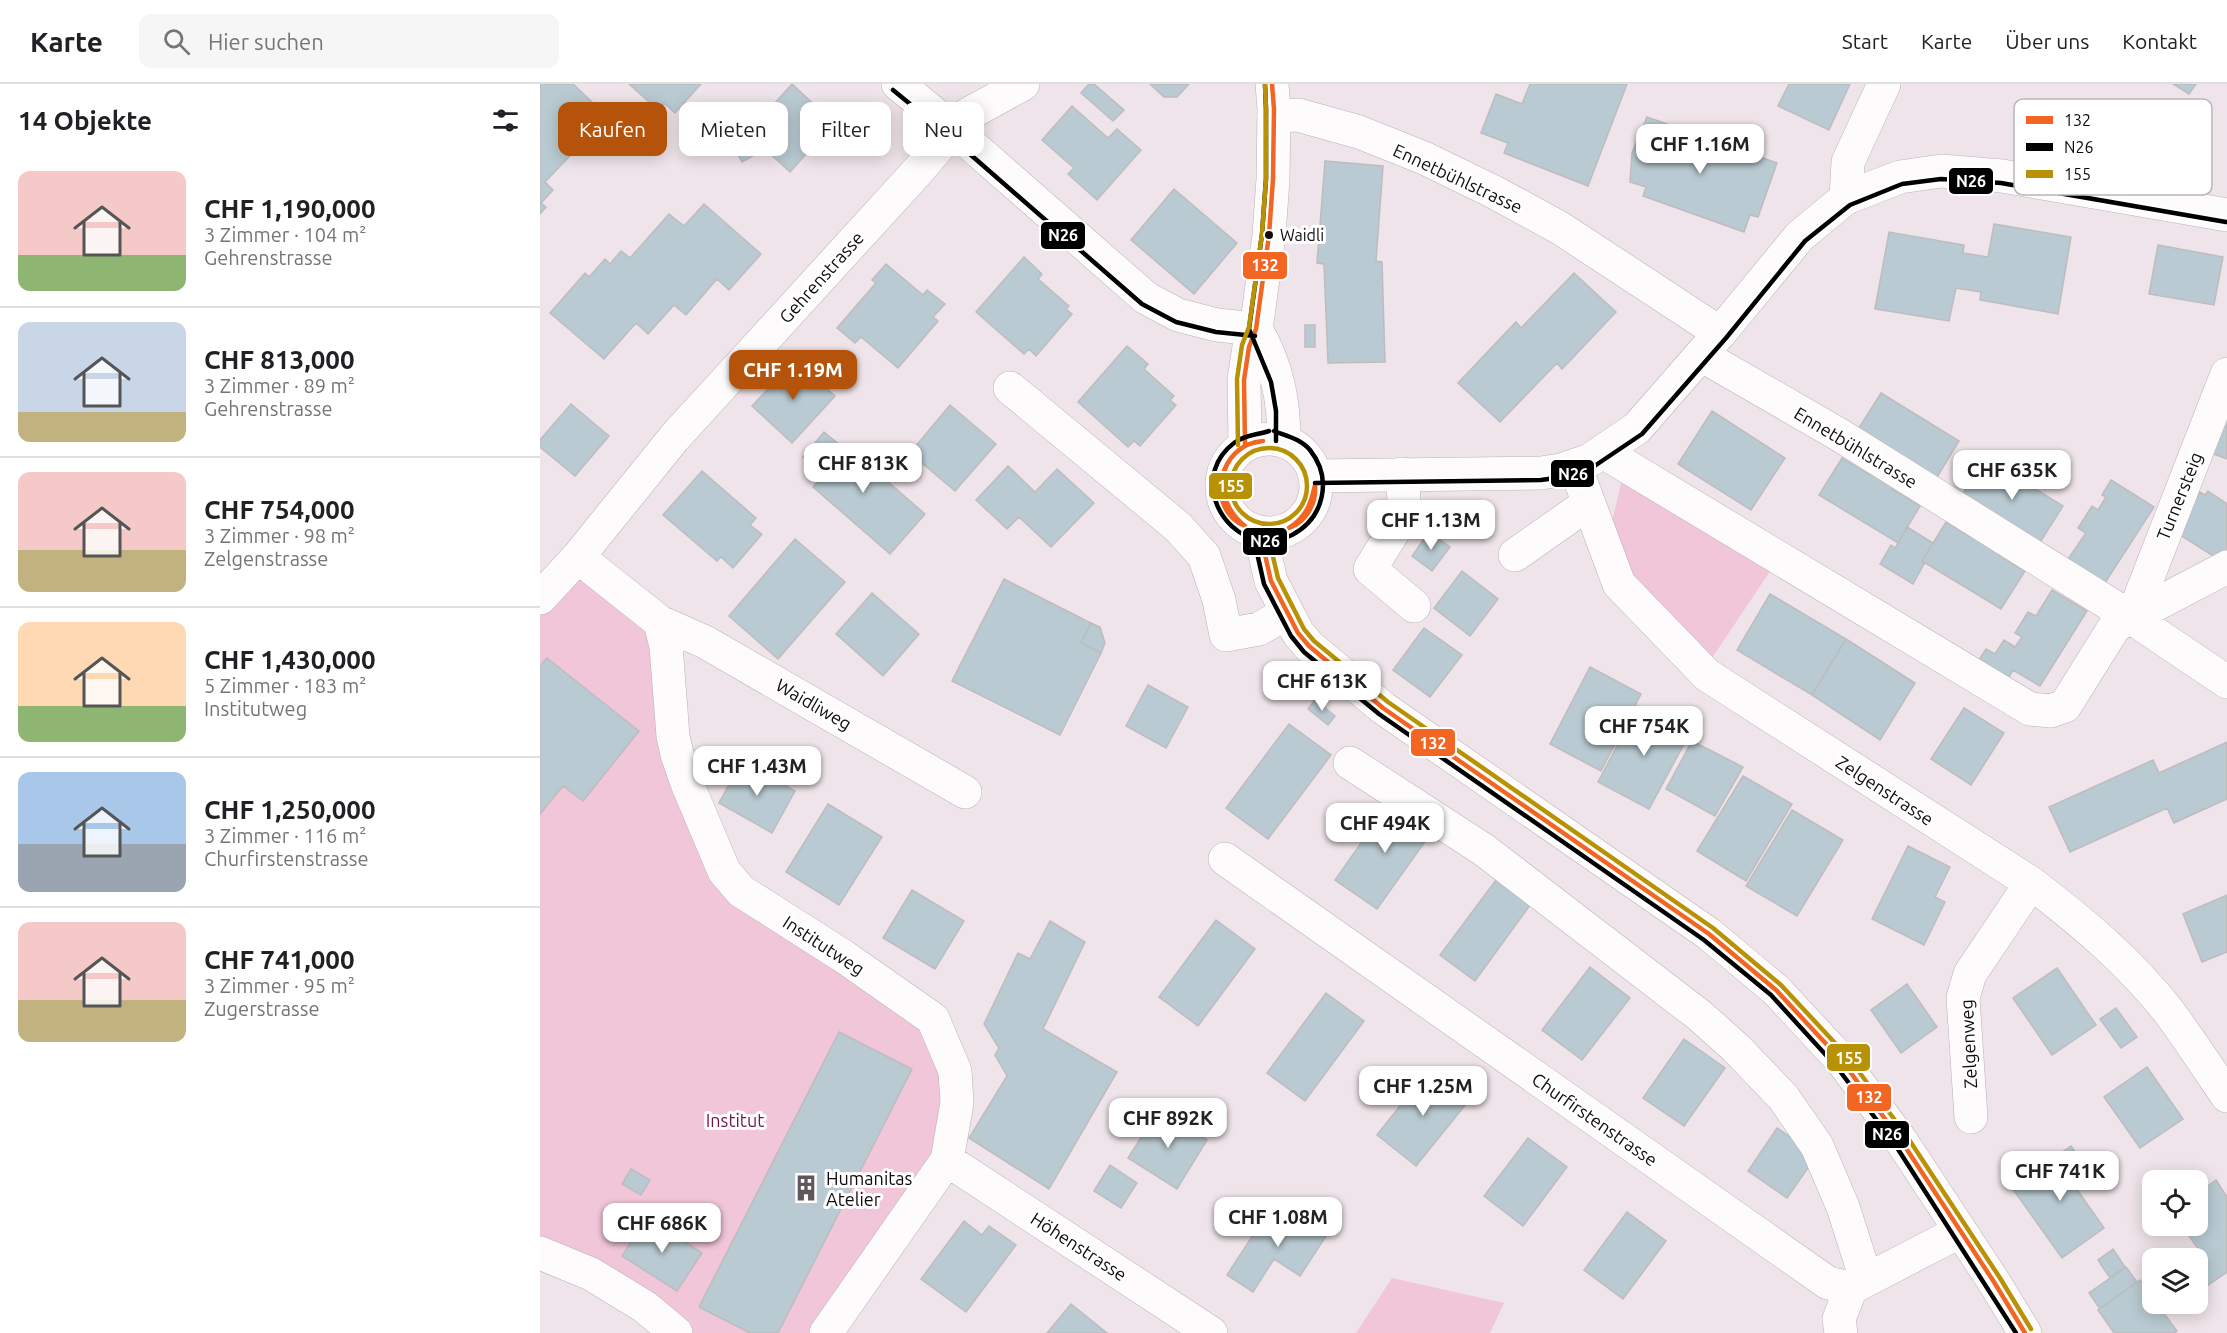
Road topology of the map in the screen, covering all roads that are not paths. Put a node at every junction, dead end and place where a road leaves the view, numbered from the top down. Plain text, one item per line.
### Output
1 (898, 84) edge
2 (1023, 84) edge
3 (1272, 84) edge
4 (1884, 84) edge
5 (920, 102) edge
6 (984, 106) edge
7 (1274, 116) junction
8 (930, 156) edge
9 (984, 156) edge
10 (2014, 178) edge
11 (2114, 195) edge
12 (1846, 198) junction
13 (2227, 214) edge
14 (1256, 329) junction
15 (1710, 344) junction
16 (2227, 374) edge
17 (1010, 388) dead end
18 (1284, 441) junction
19 (1245, 445) junction
20 (1589, 459) junction
21 (1402, 474) junction
22 (1315, 476) junction
23 (1589, 503) junction
24 (1260, 533) junction
25 (1515, 555) dead end
26 (578, 557) junction
27 (2227, 567) edge
28 (540, 597) edge
29 (1414, 606) dead end
30 (1286, 613) junction
31 (2132, 618) junction
32 (660, 622) junction
33 (2227, 682) edge
34 (1350, 763) dead end
35 (965, 792) dead end
36 (1225, 858) dead end
37 (2031, 883) junction
38 (2227, 1096) edge
39 (1971, 1117) dead end
40 (947, 1160) junction
41 (1959, 1232) junction
42 (540, 1253) edge
43 (1859, 1283) junction
44 (676, 1333) edge
45 (826, 1333) edge
46 (1211, 1333) edge
47 (1841, 1333) edge
48 (2025, 1333) edge

1 - 5 street
2 - 6 street, Gehrenstrasse
3 - 7 street
4 - 12 street
7 - 14 street
7 - 15 street, Ennetbühlstrasse
8 - 26 street, Gehrenstrasse
9 - 14 street
10 - 12 street
11 - 13 street
12 - 15 street
14 - 18 street
14 - 19 street
15 - 20 street
15 - 31 street, Ennetbühlstrasse
16 - 31 street, Turnersteig
17 - 30 street
18 - 19 street
18 - 22 street
19 - 24 street
20 - 21 street
20 - 23 street, Zelgenstrasse
20 - 31 street
21 - 22 street
21 - 29 street
22 - 24 street
23 - 25 street
23 - 37 street, Zelgenstrasse
24 - 30 street
26 - 28 street, Gehrenstrasse
26 - 32 street
27 - 31 street
30 - 41 street
31 - 33 street, Ennetbühlstrasse
32 - 35 street, Waidliweg
32 - 40 street, Institutweg
34 - 43 street
36 - 43 street, Churfirstenstrasse
37 - 38 street, Zelgenstrasse
37 - 39 street, Zelgenweg
40 - 45 street, Institutweg
40 - 46 street, Höhenstrasse
41 - 43 street
41 - 48 street
42 - 44 street
43 - 47 street

